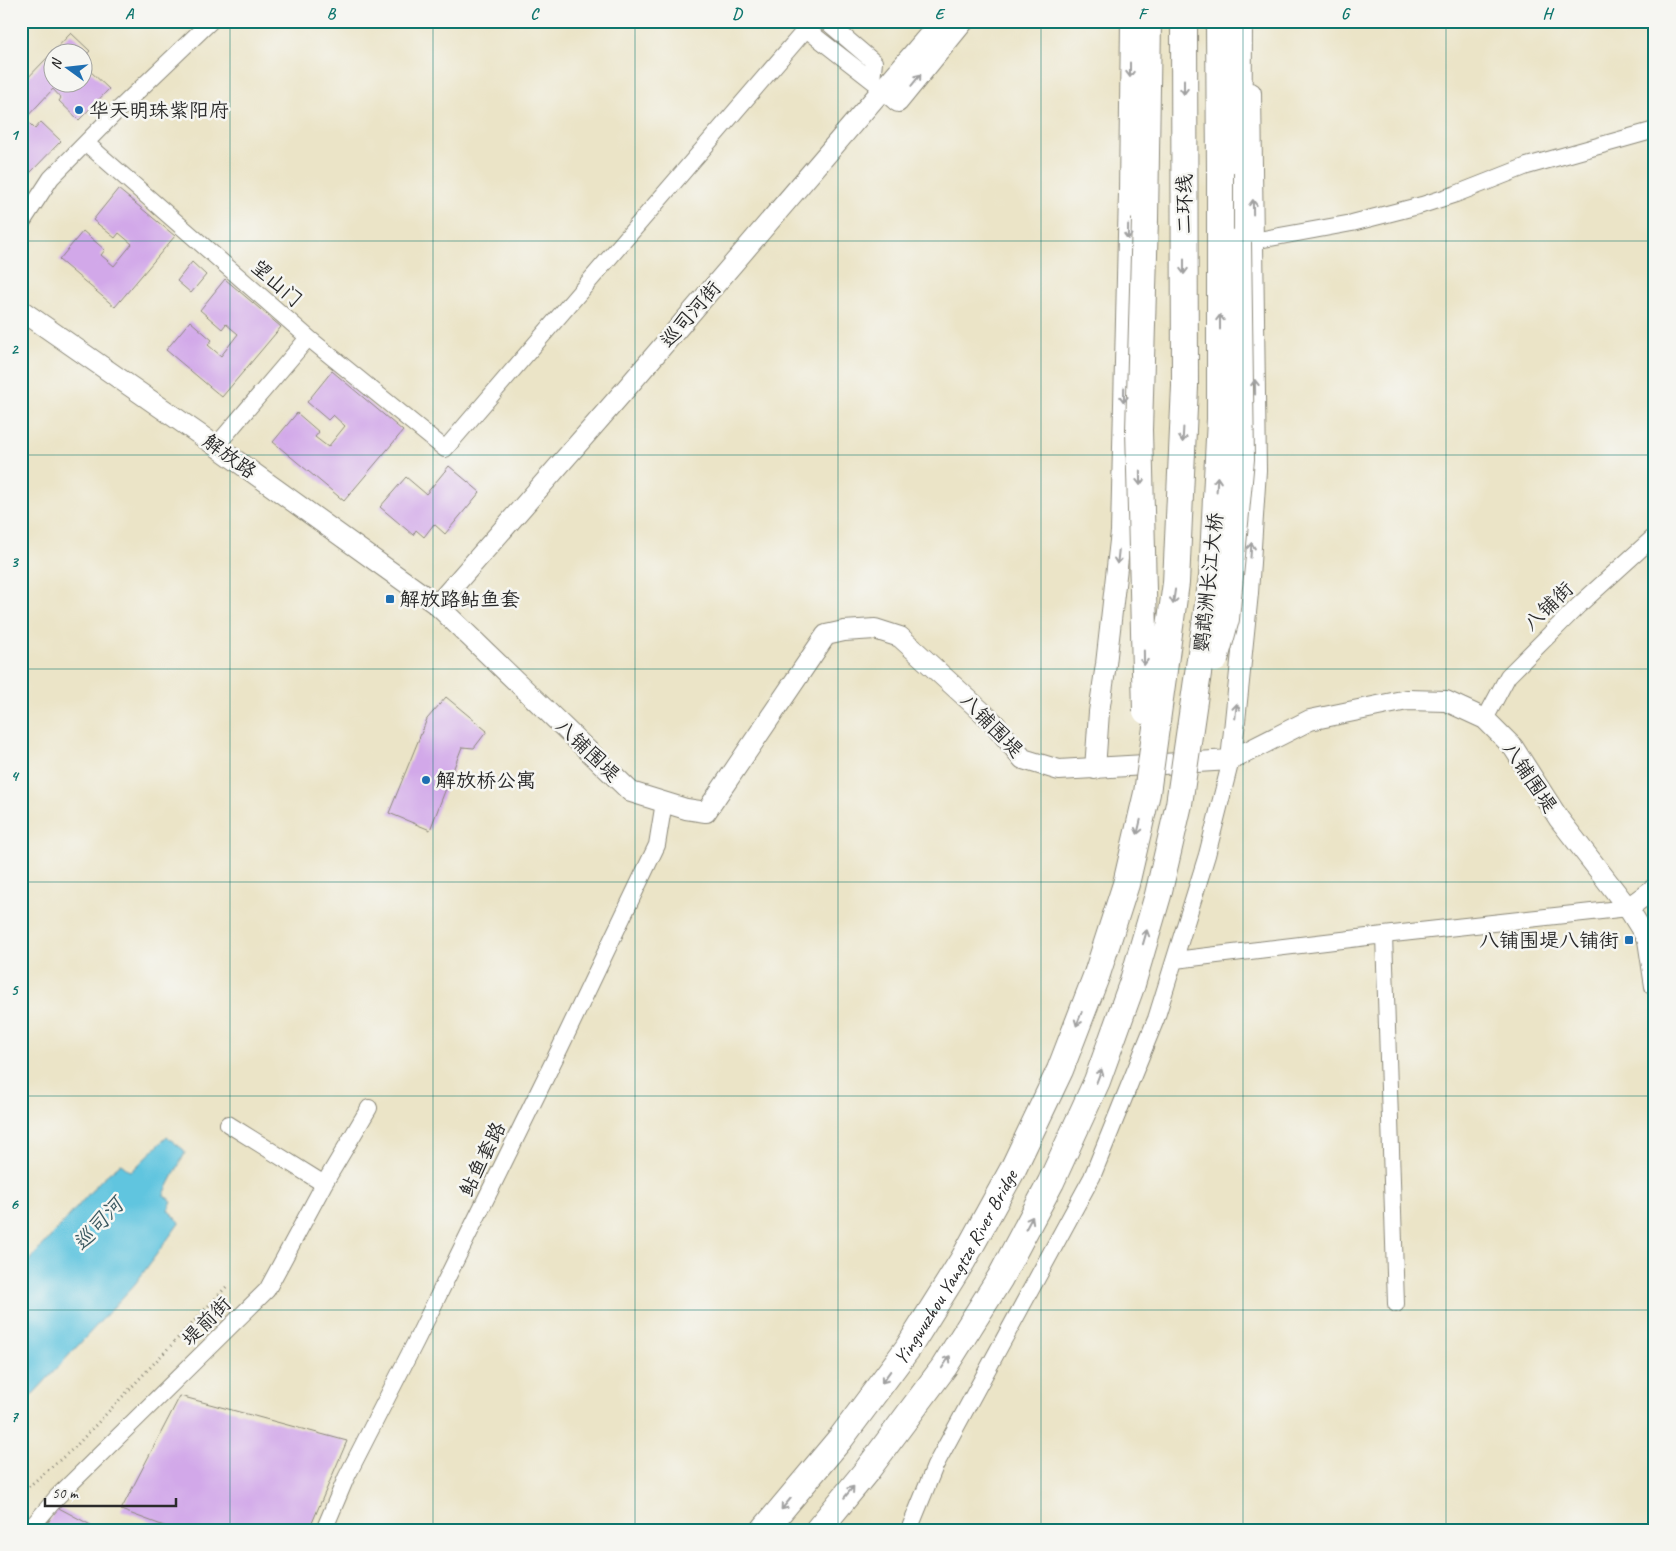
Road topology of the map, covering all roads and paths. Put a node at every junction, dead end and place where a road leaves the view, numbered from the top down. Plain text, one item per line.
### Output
1 (212, 21) edge
2 (826, 21) edge
3 (941, 21) edge
4 (964, 21) edge
5 (1131, 21) edge
6 (1148, 21) edge
7 (1184, 21) edge
8 (1219, 21) edge
9 (1240, 21) edge
10 (1251, 21) edge
11 (878, 84) junction
12 (1655, 130) edge
13 (86, 143) junction
14 (1220, 172) joint
15 (21, 224) edge
16 (1246, 235) junction
17 (21, 310) edge
18 (308, 338) junction
19 (1185, 386) joint
20 (216, 446) junction
21 (1655, 536) edge
22 (437, 605) junction
23 (1486, 719) junction
24 (1231, 760) junction
25 (1185, 766) junction
26 (1095, 769) junction
27 (1147, 793) junction
28 (664, 802) junction
29 (1655, 888) edge
30 (1628, 908) junction
31 (1384, 935) junction
32 (1651, 947) edge
33 (1175, 960) junction
34 (1655, 986) edge
35 (369, 1108) dead end
36 (228, 1124) dead end
37 (324, 1184) junction
38 (228, 1285) dead end
39 (1396, 1304) dead end
40 (21, 1493) edge
41 (29, 1530) edge
42 (324, 1530) edge
43 (764, 1530) edge
44 (818, 1530) edge
45 (909, 1530) edge

1 - 13 street
2 - 11 street
3 - 11 street, 巡司河街
11 -> 4 street
5 -> 26 street
6 -> 27 highway, bridge
7 -> 19 highway, 二环线
8 - 14 highway, 二环线
9 - 16 highway
16 -> 10 street
11 - 18 street, 望山门
11 - 22 street, 巡司河街
12 - 16 street
13 - 15 street
13 - 18 street, 望山门
25 -> 14 highway, 鹦鹉洲长江大桥, bridge
24 -> 16 street
16 - 25 highway, bridge
17 - 20 street, 解放路
18 - 20 street
19 -> 27 highway, 鹦鹉洲长江大桥, bridge
20 - 22 street, 解放路
21 - 23 street, 八铺街
22 - 28 street, 八铺围堤
23 - 24 street, 八铺围堤
23 - 30 street, 八铺围堤
24 - 26 street, 八铺围堤
24 - 33 street
44 -> 25 highway, 鹦鹉洲长江大桥, bridge
26 - 28 street, 八铺围堤
27 -> 43 highway, 鹦鹉洲长江大桥, bridge
28 - 42 street, 鲇鱼套路
29 - 30 street
30 - 31 street
30 - 32 street, 八铺围堤
31 - 33 street
31 - 39 street
32 - 34 street
33 - 45 street
35 - 37 street, 堤前街
36 - 37 street
37 - 41 street, 堤前街
38 - 40 path

